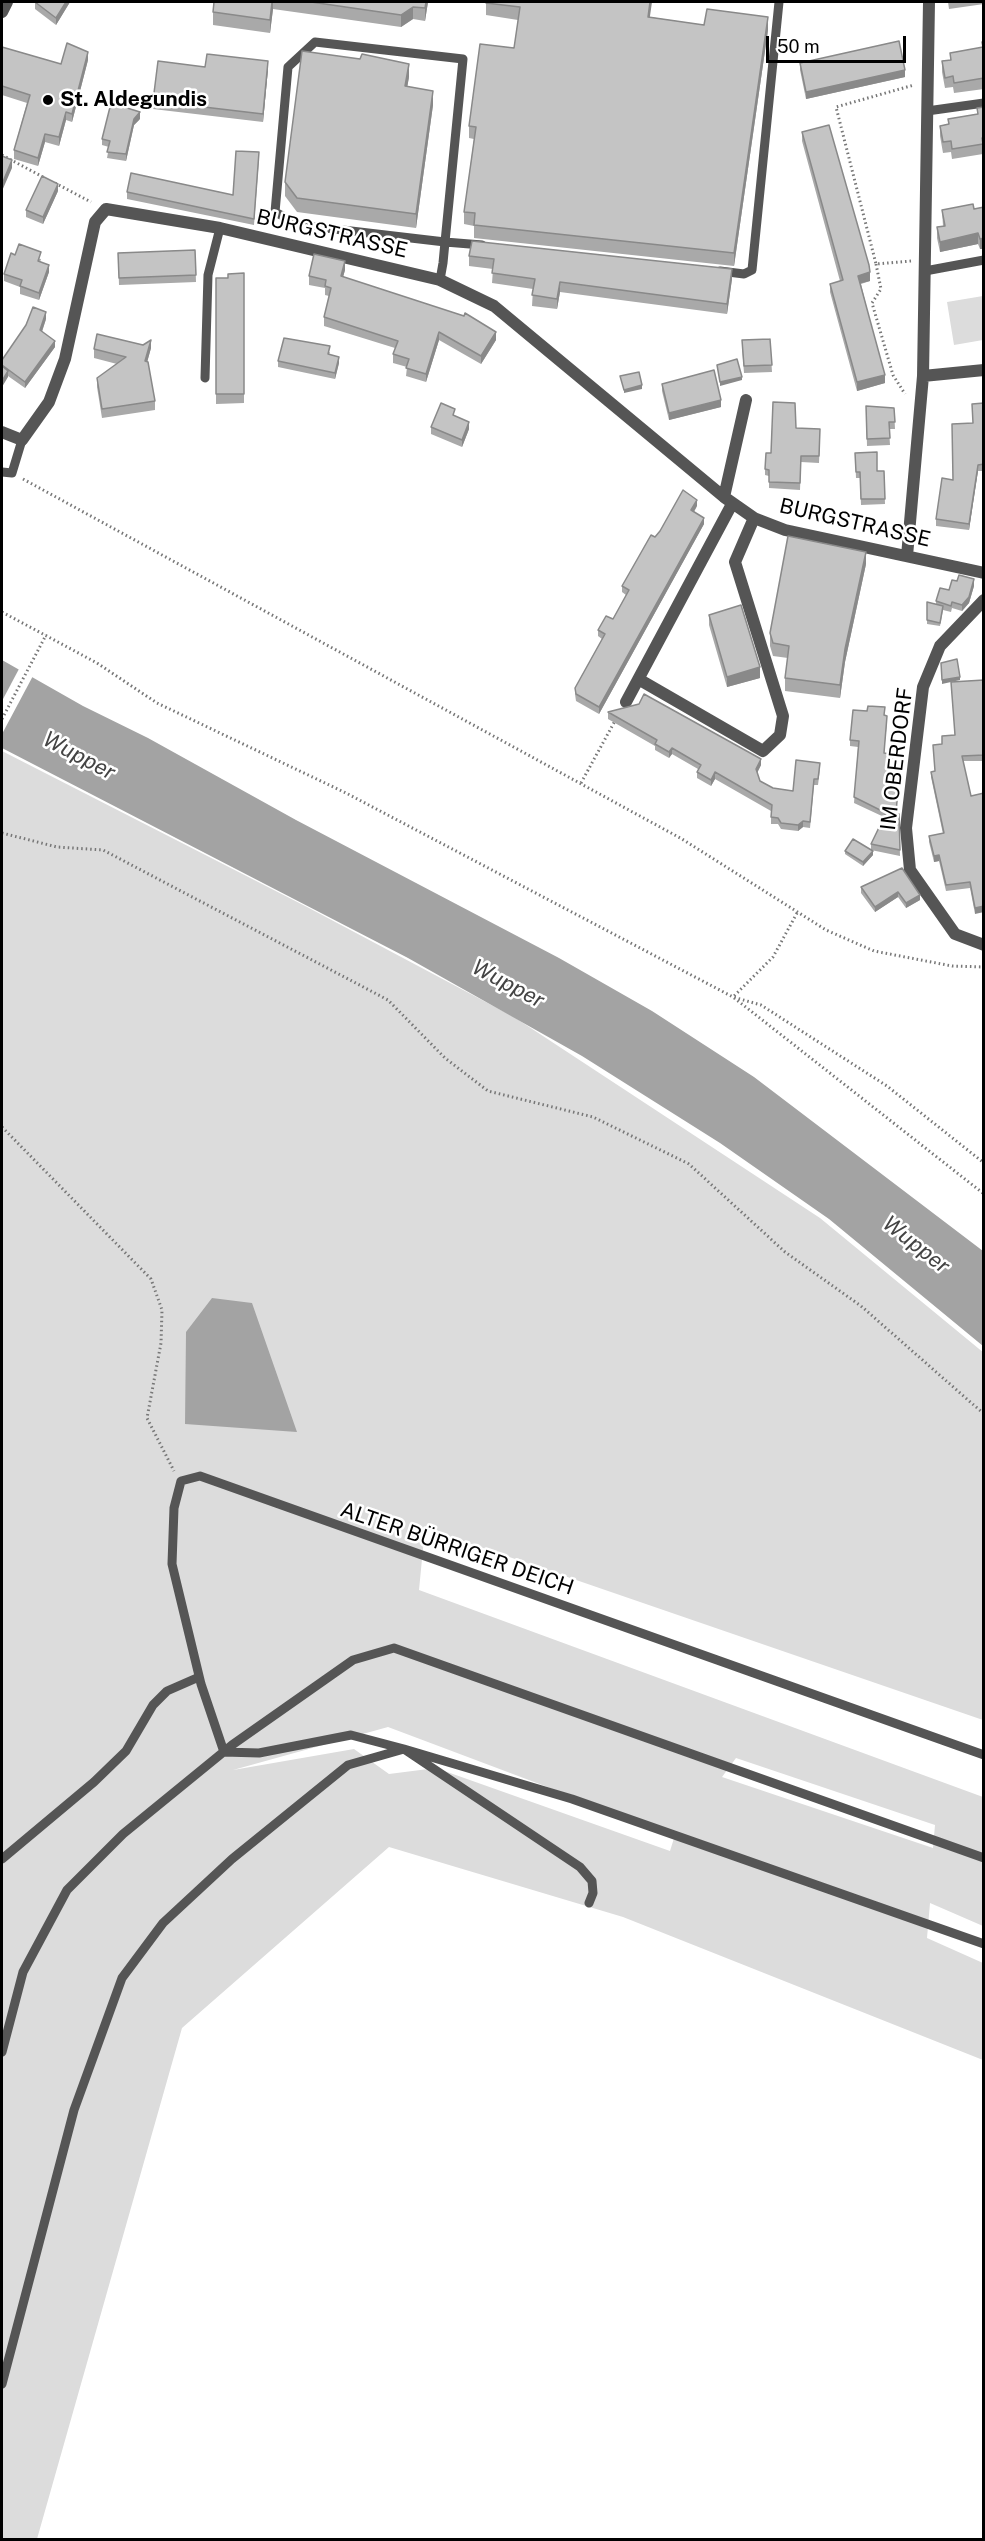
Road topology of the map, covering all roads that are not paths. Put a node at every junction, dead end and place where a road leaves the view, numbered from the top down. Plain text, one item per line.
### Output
1 (7, 2) edge
2 (779, 2) edge
3 (929, 2) edge
4 (2, 12) edge
5 (984, 104) edge
6 (927, 111) junction
7 (220, 228) junction
8 (445, 242) junction
9 (492, 246) edge
10 (984, 260) edge
11 (925, 266) junction
12 (710, 270) edge
13 (440, 280) junction
14 (984, 370) edge
15 (923, 376) junction
16 (205, 378) dead end
17 (746, 400) dead end
18 (2, 432) edge
19 (22, 440) junction
20 (2, 472) edge
21 (728, 501) junction
22 (754, 518) junction
23 (907, 556) junction
24 (984, 573) edge
25 (984, 600) edge
26 (640, 680) junction
27 (626, 702) road end
28 (984, 945) edge
29 (199, 1677) junction
30 (404, 1749) junction
31 (224, 1752) junction
32 (984, 1755) edge
33 (984, 1858) edge
34 (2, 1859) edge
35 (589, 1903) dead end
36 (984, 1944) edge
37 (2, 2052) edge
38 (2, 2384) edge

1 - 4 street
2 - 12 lane
3 - 6 street
5 - 6 lane
6 - 11 street
7 - 13 street, BURGSTRASSE
7 - 16 lane
7 - 19 street, BURGSTRASSE
8 - 8 lane
8 - 9 lane
8 - 13 lane
10 - 11 lane
11 - 15 street
13 - 21 street, BURGSTRASSE
14 - 15 street
15 - 23 street
17 - 21 street
18 - 19 street
19 - 20 lane
21 - 22 street, BURGSTRASSE
21 - 26 street
22 - 23 street, BURGSTRASSE
22 - 26 street
23 - 24 street, BURGSTRASSE
25 - 28 street, IM OBERDORF
26 - 27 street
29 - 31 lane
29 - 32 lane, ALTER BÜRRIGER DEICH
29 - 34 lane
30 - 31 lane
30 - 35 lane
30 - 36 lane
30 - 38 lane
31 - 33 lane
31 - 37 lane

